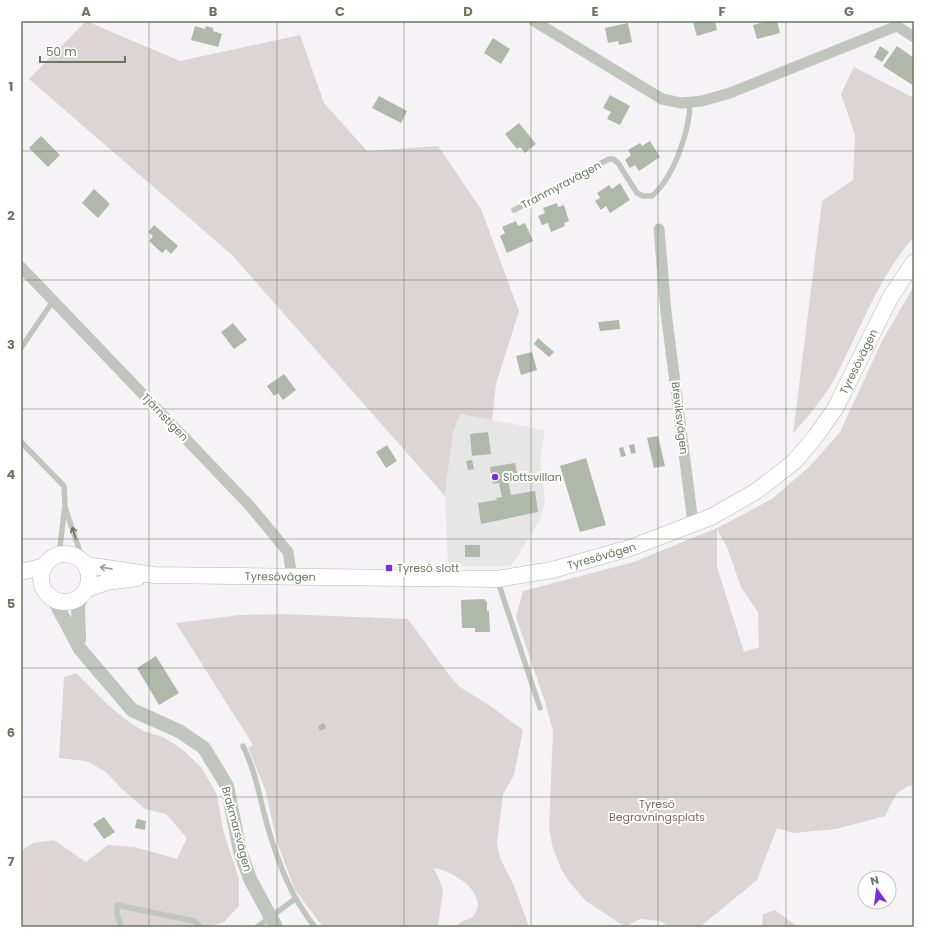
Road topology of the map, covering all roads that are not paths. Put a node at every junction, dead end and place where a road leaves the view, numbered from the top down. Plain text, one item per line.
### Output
1 (534, 21) edge
2 (898, 23) edge
3 (914, 37) edge
4 (690, 102) junction
5 (514, 210) dead end
6 (659, 229) dead end
7 (914, 262) edge
8 (21, 267) edge
9 (54, 301) junction
10 (21, 348) edge
11 (21, 442) edge
12 (65, 505) junction
13 (693, 523) junction
14 (59, 555) junction
15 (84, 563) junction
16 (45, 566) junction
17 (21, 572) edge
18 (154, 575) junction
19 (292, 577) junction
20 (497, 579) junction
21 (21, 582) edge
22 (43, 586) junction
23 (84, 592) junction
24 (54, 600) junction
25 (80, 649) junction
26 (540, 708) dead end
27 (243, 746) dead end
28 (295, 899) junction
29 (274, 922) edge
30 (122, 927) edge
31 (201, 927) edge
32 (257, 927) edge
33 (315, 927) edge

1 - 4 street
2 - 3 street
2 - 4 street
4 - 5 lane, Tranmyravägen
6 - 13 street, Breviksvägen
7 - 13 main road, Tyresövägen
8 - 9 street, Tjärnstigen
9 - 10 lane
9 - 19 street, Tjärnstigen
11 - 12 lane
12 - 14 lane
15 -> 12 lane
13 - 20 main road, Tyresövägen
14 - 15 main road, Tyresövägen
14 - 16 main road
18 -> 15 main road, Tyresövägen
15 - 23 main road
16 - 17 main road
16 - 22 main road
18 - 19 main road, Tyresövägen
18 - 23 main road, Tyresövägen
19 - 20 main road, Tyresövägen
20 - 26 lane
21 - 22 main road
22 - 24 main road
23 - 24 main road, Tyresövägen
23 - 25 street
24 - 25 street, Brakmarsvägen
25 - 29 street, Brakmarsvägen
27 - 28 lane
28 - 29 lane
28 - 33 lane
29 - 32 lane
30 - 31 lane

